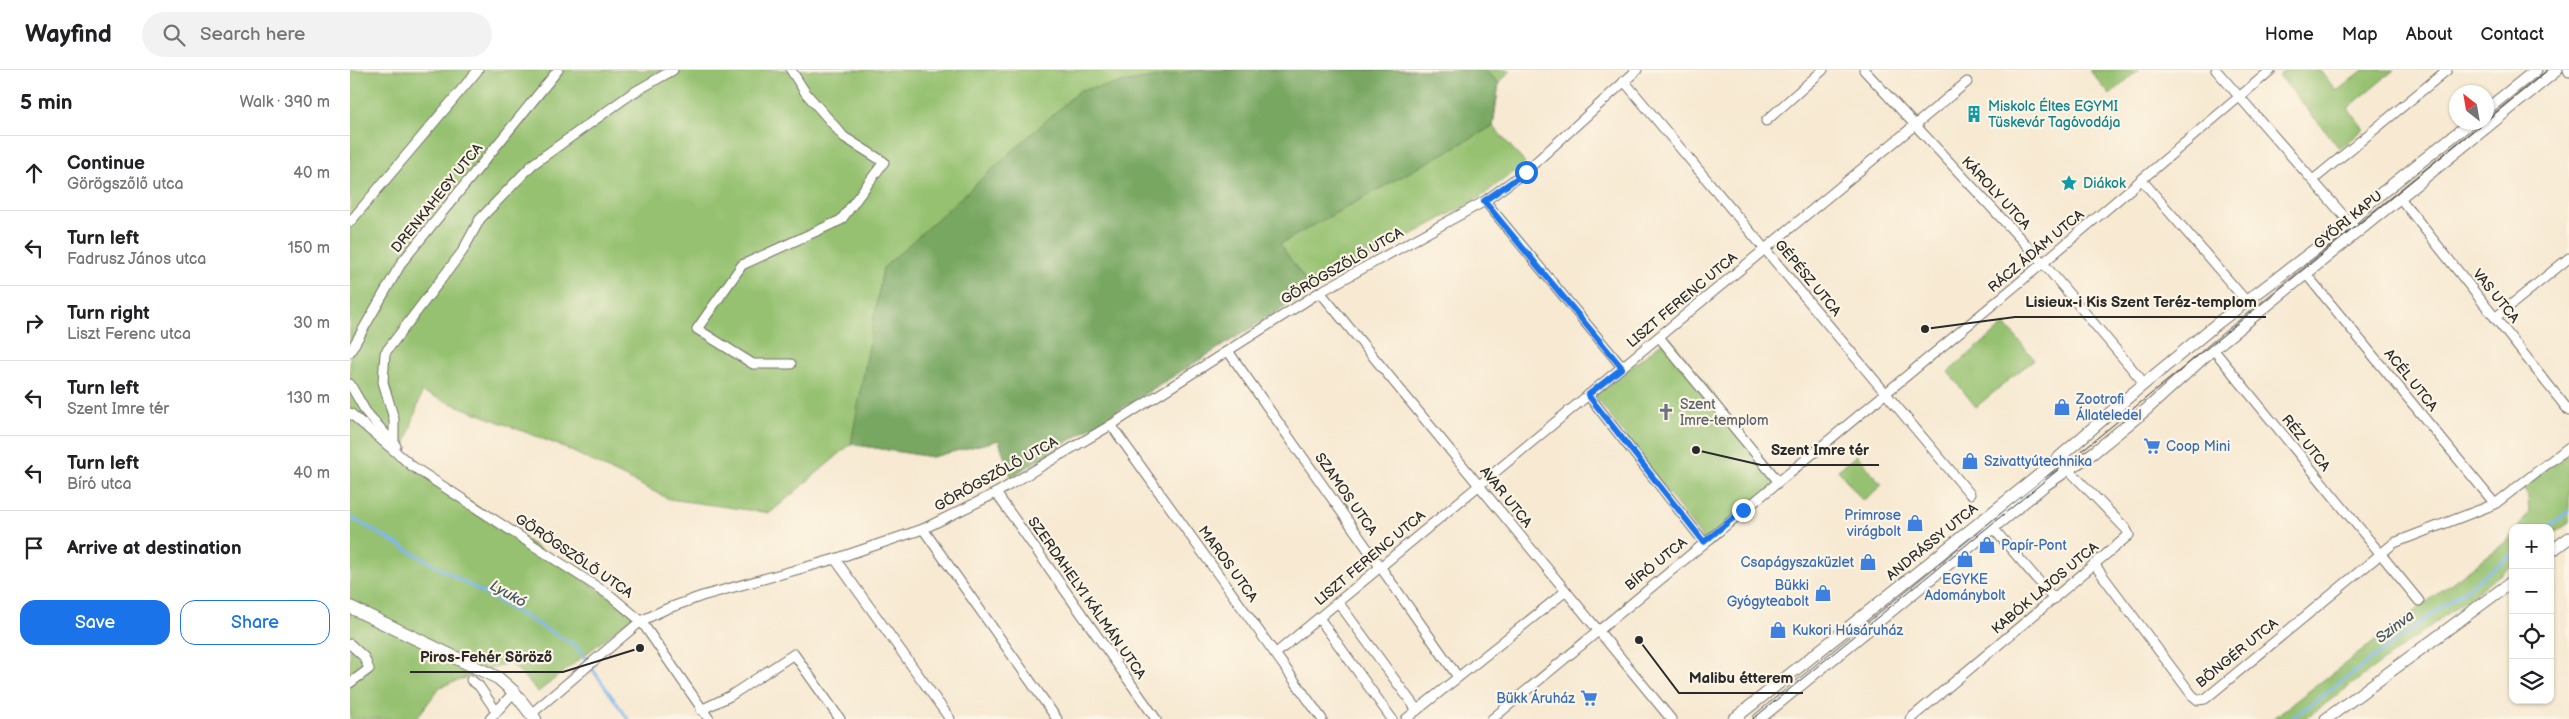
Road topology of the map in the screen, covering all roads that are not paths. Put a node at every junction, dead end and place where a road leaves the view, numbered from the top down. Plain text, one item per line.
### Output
1 (478, 70) edge
2 (558, 70) edge
3 (673, 70) edge
4 (791, 70) edge
5 (1637, 70) edge
6 (1823, 70) edge
7 (1864, 70) edge
8 (2216, 70) edge
9 (2271, 70) edge
10 (2447, 70) edge
11 (2536, 70) edge
12 (2557, 70) edge
13 (1624, 81) junction
14 (1967, 82) dead end
15 (2238, 96) junction
16 (2494, 104) edge
17 (1766, 121) dead end
18 (1914, 126) junction
19 (2461, 130) edge
20 (2141, 179) junction
21 (2313, 180) junction
22 (2400, 198) junction
23 (1484, 201) junction
24 (350, 222) edge
25 (2350, 222) junction
26 (2357, 231) junction
27 (1766, 248) junction
28 (2569, 258) edge
29 (2043, 263) junction
30 (2306, 274) junction
31 (1320, 292) junction
32 (2246, 302) junction
33 (2496, 317) junction
34 (1659, 337) junction
35 (2212, 350) junction
36 (1228, 351) junction
37 (350, 352) edge
38 (791, 364) dead end
39 (1622, 368) junction
40 (2144, 383) junction
41 (350, 384) edge
42 (1886, 393) junction
43 (1588, 395) junction
44 (2160, 397) joint
45 (2569, 411) edge
46 (350, 414) edge
47 (1111, 425) junction
48 (394, 443) junction
49 (2569, 447) edge
50 (412, 466) junction
51 (2068, 469) junction
52 (1778, 482) junction
53 (1479, 485) junction
54 (996, 493) junction
55 (1970, 494) dead end
56 (2495, 504) junction
57 (1993, 528) junction
58 (923, 530) junction
59 (2569, 538) edge
60 (1704, 542) junction
61 (2554, 549) edge
62 (2378, 554) junction
63 (835, 559) junction
64 (2094, 564) junction
65 (1381, 567) junction
66 (2509, 583) edge
67 (1566, 591) junction
68 (2054, 599) junction
69 (2419, 601) dead end
70 (1338, 602) junction
71 (350, 607) edge
72 (1318, 618) junction
73 (641, 621) junction
74 (1598, 630) junction
75 (350, 644) edge
76 (1275, 654) junction
77 (1458, 677) junction
78 (471, 680) dead end
79 (350, 683) edge
80 (514, 692) junction
81 (701, 710) junction
82 (1417, 710) junction
83 (496, 711) junction
84 (533, 717) edge
85 (490, 719) edge
86 (708, 719) edge
87 (840, 719) edge
88 (950, 719) edge
89 (1056, 719) edge
90 (1156, 719) edge
91 (1322, 719) edge
92 (1392, 719) edge
93 (1406, 719) edge
94 (1492, 719) edge
95 (1671, 719) edge
96 (1734, 719) edge
97 (1759, 719) edge
98 (1910, 719) edge
99 (2326, 719) edge

1 - 24 street
2 - 37 street, DRENKAHEGY UTCA
3 - 48 street
4 - 38 street
5 - 13 street, GÖRÖGSZŐLŐ UTCA
6 - 17 street
7 - 18 street, KÁROLY UTCA
8 - 15 street
9 - 15 street, RÁCZ ÁDÁM UTCA
10 - 21 street
11 - 16 street
12 - 22 street, GYŐRI KAPU
13 - 23 street, GÖRÖGSZŐLŐ UTCA
13 - 27 street, GÉPÉSZ UTCA
14 - 18 street, LISZT FERENC UTCA
15 - 20 street, RÁCZ ÁDÁM UTCA
15 - 21 street
18 - 27 street, LISZT FERENC UTCA
18 - 29 street, KÁROLY UTCA
19 - 25 street, GYŐRI KAPU
20 - 29 street, RÁCZ ÁDÁM UTCA
20 - 32 street
21 - 25 street
22 - 26 street, GYŐRI KAPU
22 - 33 street, VAS UTCA
23 - 31 street, GÖRÖGSZŐLŐ UTCA
23 - 39 street
25 - 26 street
25 - 32 street, GYŐRI KAPU
26 - 30 street, GYŐRI KAPU
27 - 34 street, LISZT FERENC UTCA
27 - 42 street, GÉPÉSZ UTCA
28 - 33 street
29 - 40 street, KÁROLY UTCA
29 - 42 street, RÁCZ ÁDÁM UTCA
30 - 35 street, GYŐRI KAPU
30 - 56 street, ACÉL UTCA
31 - 36 street, GÖRÖGSZŐLŐ UTCA
31 - 53 street, AVAR UTCA
32 - 40 street, GYŐRI KAPU
33 - 45 street, VAS UTCA
34 - 39 street, LISZT FERENC UTCA
34 - 52 street
35 - 44 street, GYŐRI KAPU
35 - 62 street, RÉZ UTCA
36 - 47 street, GÖRÖGSZŐLŐ UTCA
36 - 65 street, SZAMOS UTCA
39 - 43 street, LISZT FERENC UTCA
40 - 96 street, ANDRÁSSY UTCA
41 - 48 street
42 - 52 street, BÍRÓ UTCA
42 - 55 street, GÉPÉSZ UTCA
43 - 53 street, LISZT FERENC UTCA
43 - 60 street
44 - 51 street, ANDRÁSSY UTCA
46 - 50 street, GÖRÖGSZŐLŐ UTCA
47 - 54 street, GÖRÖGSZŐLŐ UTCA
47 - 76 street, MAROS UTCA
48 - 50 street
49 - 56 street
50 - 73 street, GÖRÖGSZŐLŐ UTCA
51 - 57 street, ANDRÁSSY UTCA
51 - 64 street, KABÓK LAJOS UTCA
52 - 60 street, BÍRÓ UTCA
53 - 65 street, LISZT FERENC UTCA
53 - 67 street, AVAR UTCA
54 - 58 street, GÖRÖGSZŐLŐ UTCA
54 - 90 street, SZERDAHELYI KÁLMÁN UTCA
56 - 62 street
57 - 68 street
57 - 97 street, ANDRÁSSY UTCA
58 - 63 street, GÖRÖGSZŐLŐ UTCA
58 - 89 street
59 - 61 street
60 - 74 street, BÍRÓ UTCA
62 - 64 street, BÖNGÉR UTCA
62 - 69 street, RÉZ UTCA
63 - 73 street, GÖRÖGSZŐLŐ UTCA
63 - 88 street
64 - 68 street, KABÓK LAJOS UTCA
65 - 70 street, LISZT FERENC UTCA
65 - 77 street, SZAMOS UTCA
66 - 99 street
67 - 74 street, AVAR UTCA
67 - 77 street
68 - 98 street, KABÓK LAJOS UTCA
70 - 72 street, LISZT FERENC UTCA
70 - 82 street
71 - 80 main road
72 - 76 street, LISZT FERENC UTCA
72 - 92 street
73 - 81 street
73 - 84 street
74 - 94 street, BÍRÓ UTCA
74 - 95 street, AVAR UTCA
75 - 79 street
76 - 91 street, MAROS UTCA
77 - 82 street
78 - 83 street
80 - 83 street
80 - 84 main road
81 - 86 street
81 - 87 street
82 - 93 street
83 - 85 street

